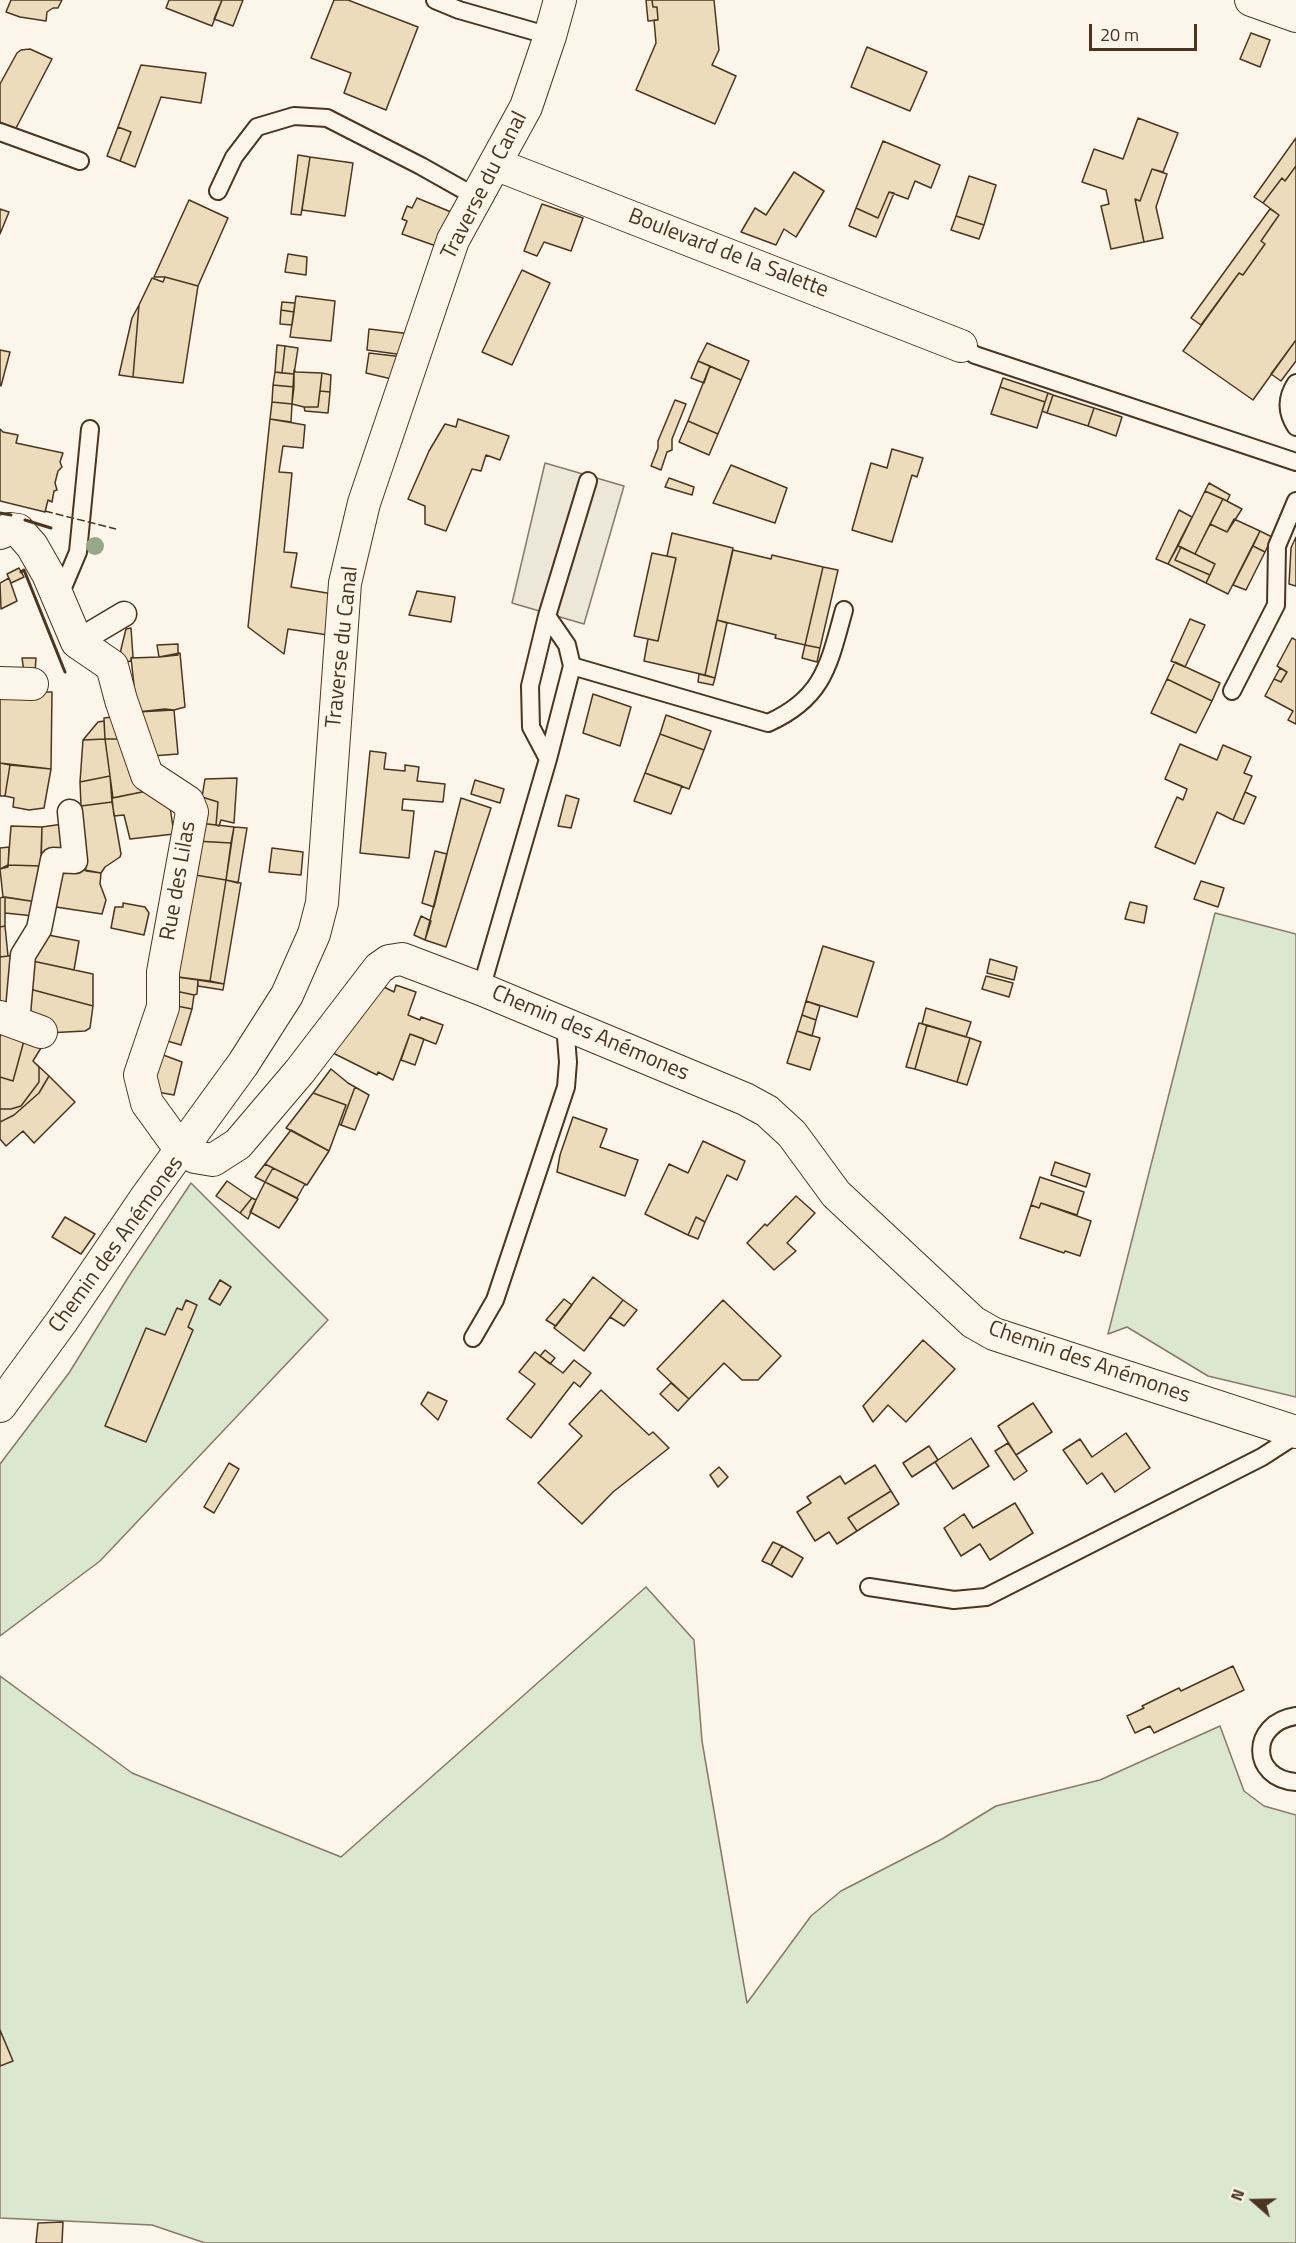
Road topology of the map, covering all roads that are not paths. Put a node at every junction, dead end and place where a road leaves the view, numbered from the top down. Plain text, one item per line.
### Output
1 (435, 0) edge
2 (560, 0) edge
3 (1251, 0) edge
4 (1296, 16) edge
5 (550, 36) junction
6 (0, 132) edge
7 (80, 161) dead end
8 (495, 164) junction
9 (218, 191) dead end
10 (476, 197) junction
11 (961, 346) joint
12 (1296, 383) edge
13 (1296, 427) edge
14 (90, 429) dead end
15 (1296, 462) edge
16 (588, 481) dead end
17 (1296, 501) edge
18 (0, 533) edge
19 (59, 597) junction
20 (844, 610) dead end
21 (124, 614) dead end
22 (547, 616) junction
23 (77, 642) junction
24 (572, 666) junction
25 (0, 683) edge
26 (32, 684) dead end
27 (1232, 691) dead end
28 (548, 759) junction
29 (70, 812) dead end
30 (481, 988) junction
31 (19, 1024) edge
32 (565, 1025) junction
33 (181, 1150) junction
34 (473, 1338) dead end
35 (0, 1406) edge
36 (1296, 1434) edge
37 (870, 1587) dead end
38 (1296, 1716) edge
39 (1296, 1782) edge

1 - 5 lane
2 - 5 street, Traverse du Canal
3 - 4 street
5 - 8 street, Traverse du Canal
6 - 7 lane
8 - 10 street, Traverse du Canal
8 - 11 street, Boulevard de la Salette
9 - 10 lane
10 - 33 street, Traverse du Canal
11 - 15 lane
12 - 13 lane
14 - 19 lane
16 - 22 lane
17 - 27 lane
18 - 19 street
19 - 23 street
20 - 24 lane
21 - 23 street
22 - 24 lane
22 - 28 lane
23 - 33 street, Rue des Lilas
24 - 28 lane
25 - 26 street
28 - 30 lane
29 - 31 street
30 - 32 street, Chemin des Anémones
30 - 33 street, Chemin des Anémones
32 - 34 lane
32 - 36 street, Chemin des Anémones
33 - 35 street, Chemin des Anémones
36 - 37 lane
38 - 39 lane

